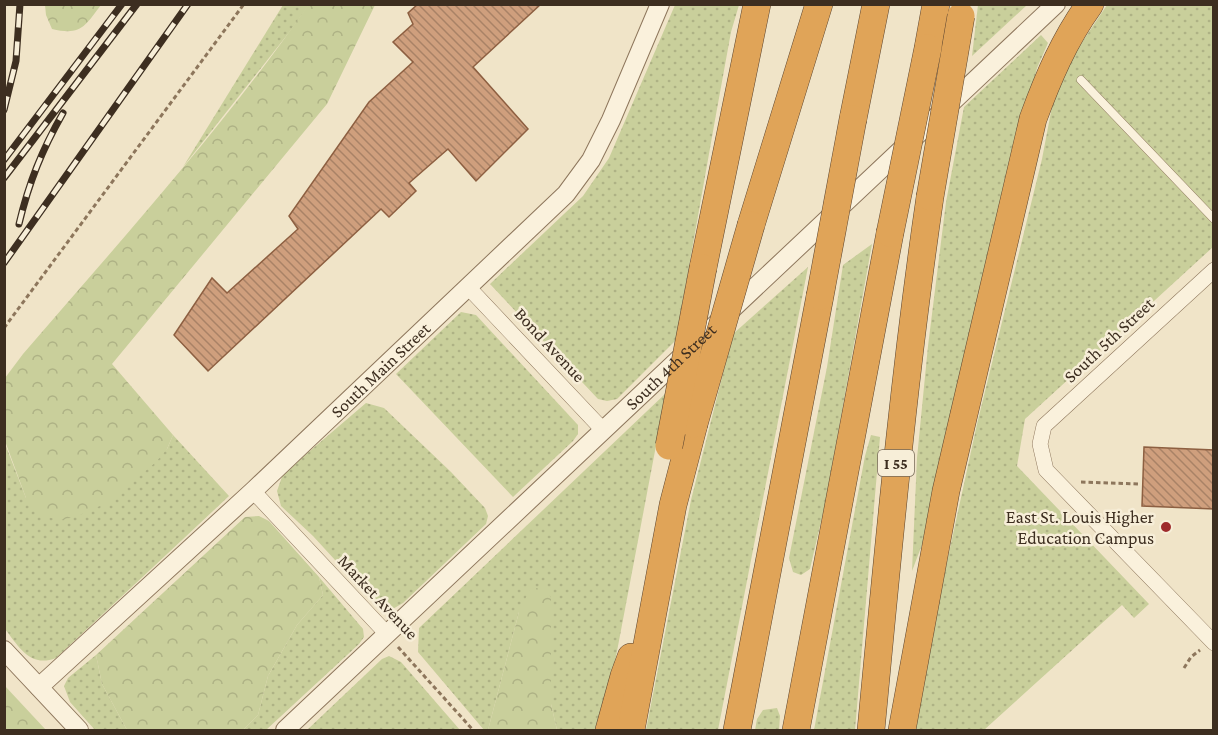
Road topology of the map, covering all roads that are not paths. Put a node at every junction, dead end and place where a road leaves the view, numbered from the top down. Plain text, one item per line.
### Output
1 (660, 4) edge
2 (757, 4) edge
3 (819, 4) edge
4 (876, 4) edge
5 (936, 4) edge
6 (1056, 4) edge
7 (1090, 4) edge
8 (962, 10) edge
9 (1082, 80) dead end
10 (1214, 219) edge
11 (1214, 270) edge
12 (469, 288) junction
13 (603, 430) junction
14 (253, 491) junction
15 (673, 505) junction
16 (387, 634) junction
17 (1212, 642) edge
18 (4, 650) edge
19 (39, 687) junction
20 (622, 721) edge
21 (79, 730) edge
22 (285, 730) edge
23 (737, 730) edge
24 (796, 730) edge
25 (871, 730) edge
26 (902, 730) edge

1 - 12 street, South Main Street
2 - 15 highway, bridge
3 - 15 highway, bridge
4 - 23 highway, bridge
5 - 24 highway, bridge
6 - 13 street, South 4th Street
7 - 26 highway
8 - 25 highway, I 55, bridge
9 - 10 lane
11 - 17 street, South 5th Street
12 - 13 street, Bond Avenue
12 - 14 street, South Main Street
13 - 16 street, South 4th Street
14 - 16 street, Market Avenue
14 - 19 street, South Main Street
15 - 20 highway
16 - 22 street, South 4th Street
18 - 19 street
19 - 21 street

